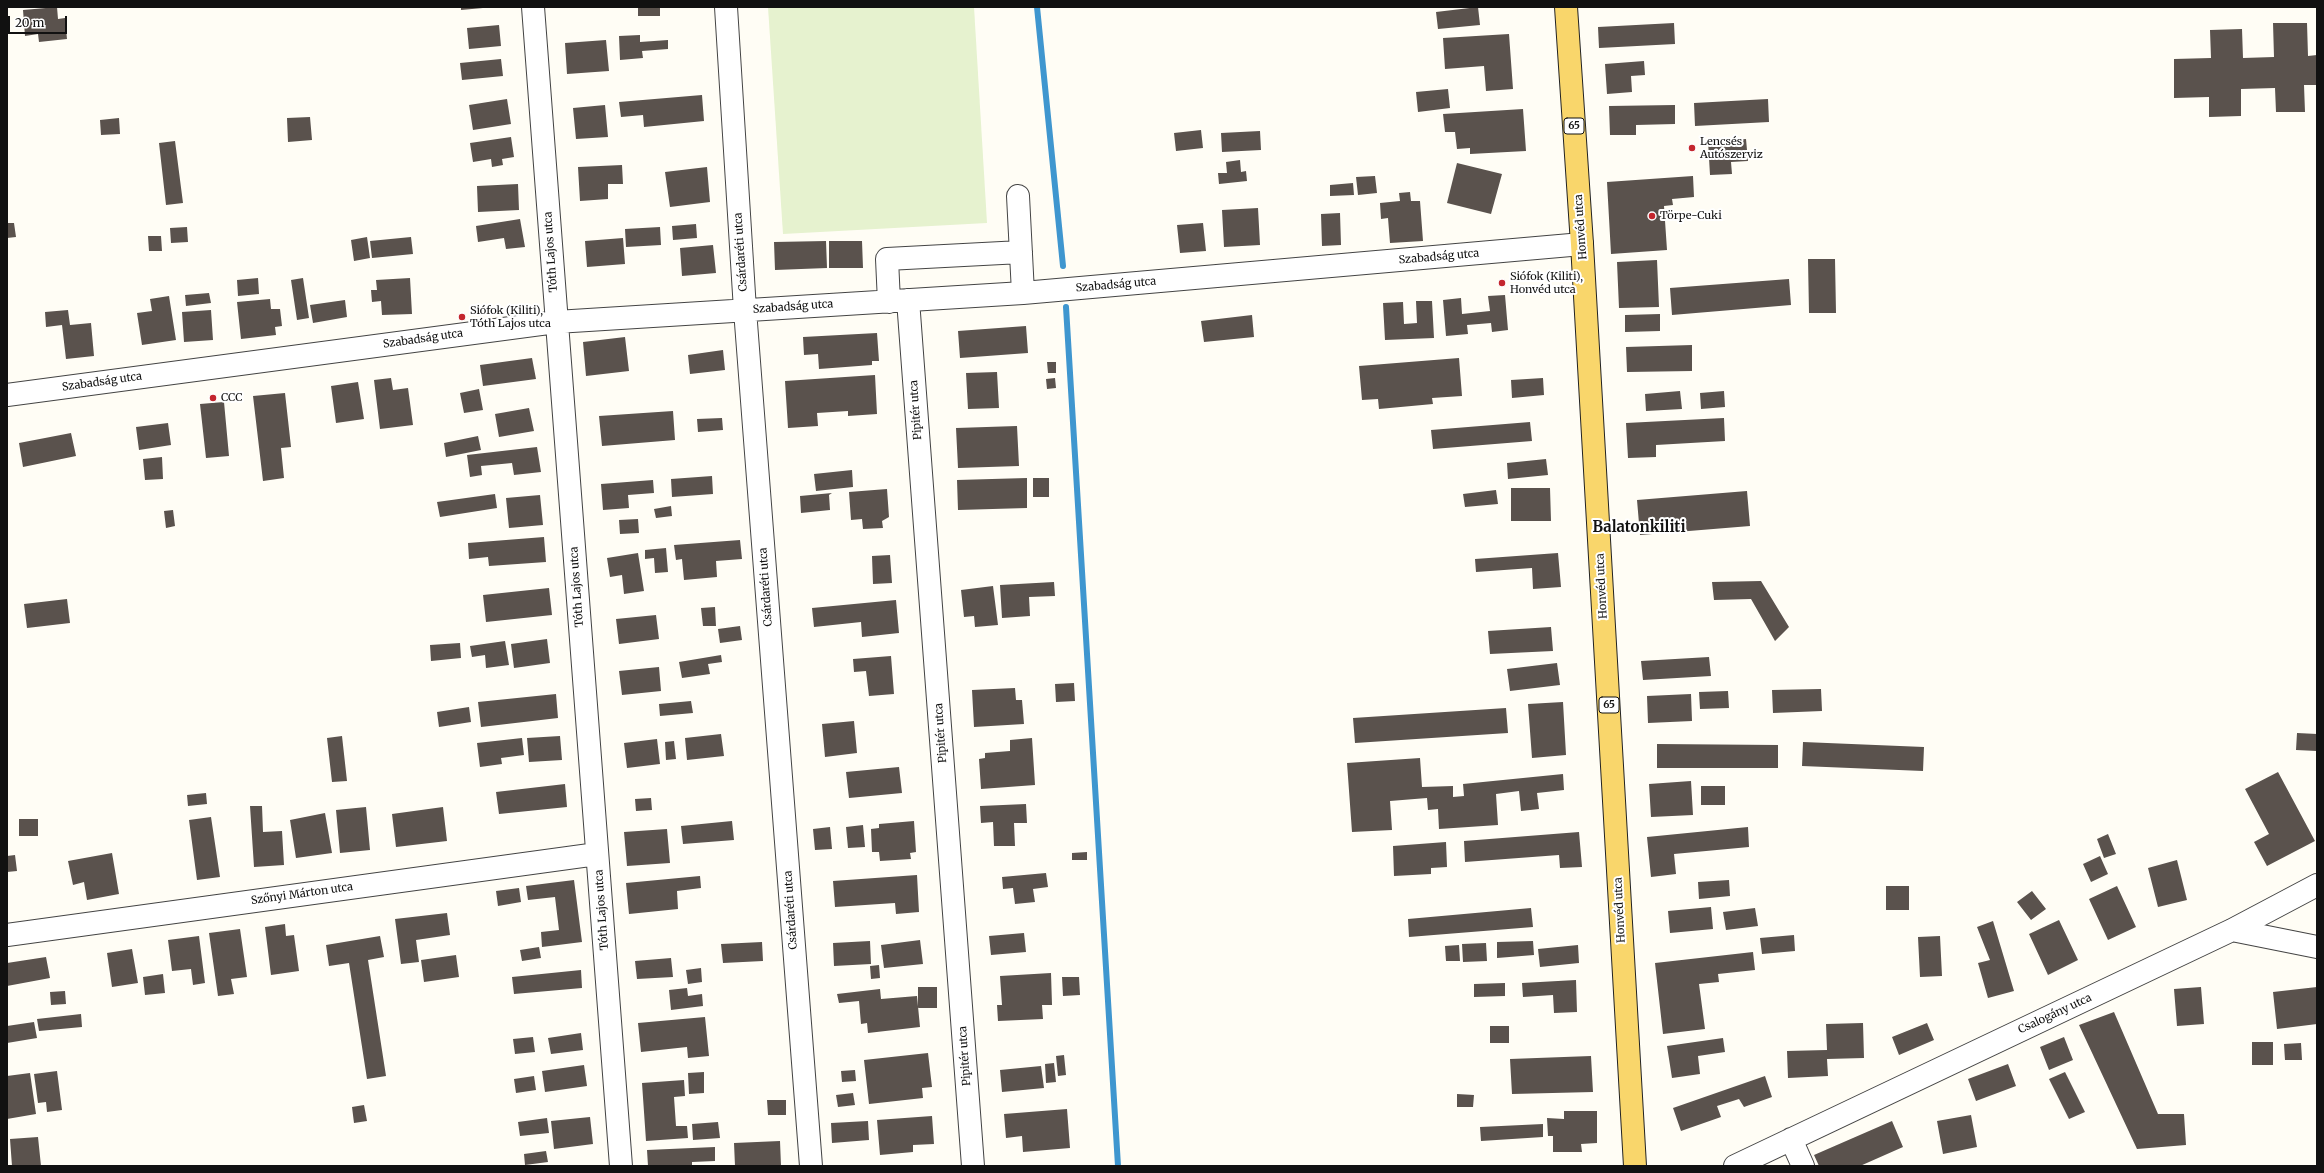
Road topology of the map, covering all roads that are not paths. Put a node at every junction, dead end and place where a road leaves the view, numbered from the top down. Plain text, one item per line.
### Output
1 (533, 7) edge
2 (726, 7) edge
3 (1566, 7) edge
4 (1018, 196) dead end
5 (1582, 244) junction
6 (1020, 252) junction
7 (1023, 293) junction
8 (899, 301) junction
9 (745, 310) junction
10 (556, 322) junction
11 (7, 395) edge
12 (597, 854) junction
13 (2317, 885) edge
14 (2232, 930) junction
15 (7, 935) edge
16 (2317, 947) edge
17 (1791, 1139) junction
18 (622, 1166) edge
19 (811, 1166) edge
20 (973, 1166) edge
21 (1635, 1166) edge
22 (1735, 1166) edge
23 (1803, 1166) edge

1 - 10 street, Tóth Lajos utca
2 - 9 street, Csárdaréti utca
3 - 5 main road, Honvéd utca / 65
4 - 6 street
5 - 7 street, Szabadság utca
5 - 21 main road, Honvéd utca / 65
6 - 7 street
6 - 8 street, Pipitér utca
7 - 8 street, Szabadság utca
8 - 9 street, Szabadság utca
8 - 20 street, Pipitér utca
9 - 10 street, Szabadság utca
9 - 19 street, Csárdaréti utca
10 - 11 street, Szabadság utca
10 - 12 street, Tóth Lajos utca
12 - 15 street, Szőnyi Márton utca
12 - 18 street, Tóth Lajos utca
13 - 14 street, Csalogány utca
14 - 16 street
14 - 17 street, Csalogány utca
17 - 22 street, Csalogány utca
17 - 23 street

